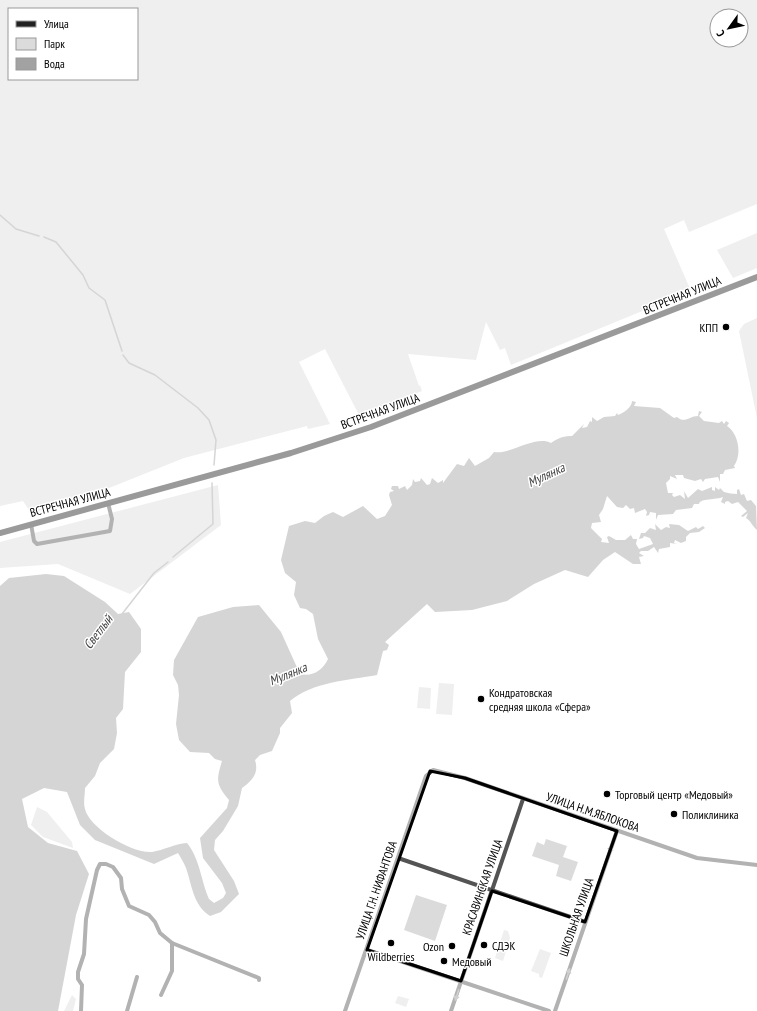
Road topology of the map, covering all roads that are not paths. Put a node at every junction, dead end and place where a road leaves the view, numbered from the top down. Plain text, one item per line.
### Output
1 (757, 277) edge
2 (108, 504) junction
3 (31, 524) junction
4 (0, 533) edge
5 (426, 776) joint
6 (523, 799) junction
7 (617, 831) junction
8 (398, 858) junction
9 (757, 865) edge
10 (492, 891) junction
11 (585, 922) junction
12 (172, 943) junction
13 (367, 950) junction
14 (137, 977) dead end
15 (259, 980) dead end
16 (461, 981) junction
17 (161, 995) dead end
18 (81, 1011) edge
19 (127, 1011) edge
20 (345, 1011) edge
21 (451, 1011) edge
22 (549, 1011) edge
23 (556, 1011) edge

1 - 2 main road, ВСТРЕЧНАЯ УЛИЦА
2 - 3 main road, ВСТРЕЧНАЯ УЛИЦА
2 - 3 street
3 - 4 main road, ВСТРЕЧНАЯ УЛИЦА
5 - 6 street, УЛИЦА Н.М.ЯБЛОКОВА
5 - 8 street, УЛИЦА Г.Н. НИФАНТОВА
6 - 7 street, УЛИЦА Н.М.ЯБЛОКОВА
6 - 10 street, КРАСАВИНСКАЯ УЛИЦА
7 - 9 street, УЛИЦА Н.М.ЯБЛОКОВА
11 -> 7 street, ШКОЛЬНАЯ УЛИЦА
8 - 10 street
8 - 13 street, УЛИЦА Г.Н. НИФАНТОВА
10 - 11 street
10 - 16 street, КРАСАВИНСКАЯ УЛИЦА
23 -> 11 street, ШКОЛЬНАЯ УЛИЦА
12 - 15 street
12 - 17 street
12 - 18 street
13 - 16 street
13 - 20 street, УЛИЦА Г.Н. НИФАНТОВА
14 - 19 street
16 -> 21 street, КРАСАВИНСКАЯ УЛИЦА
16 - 22 street

